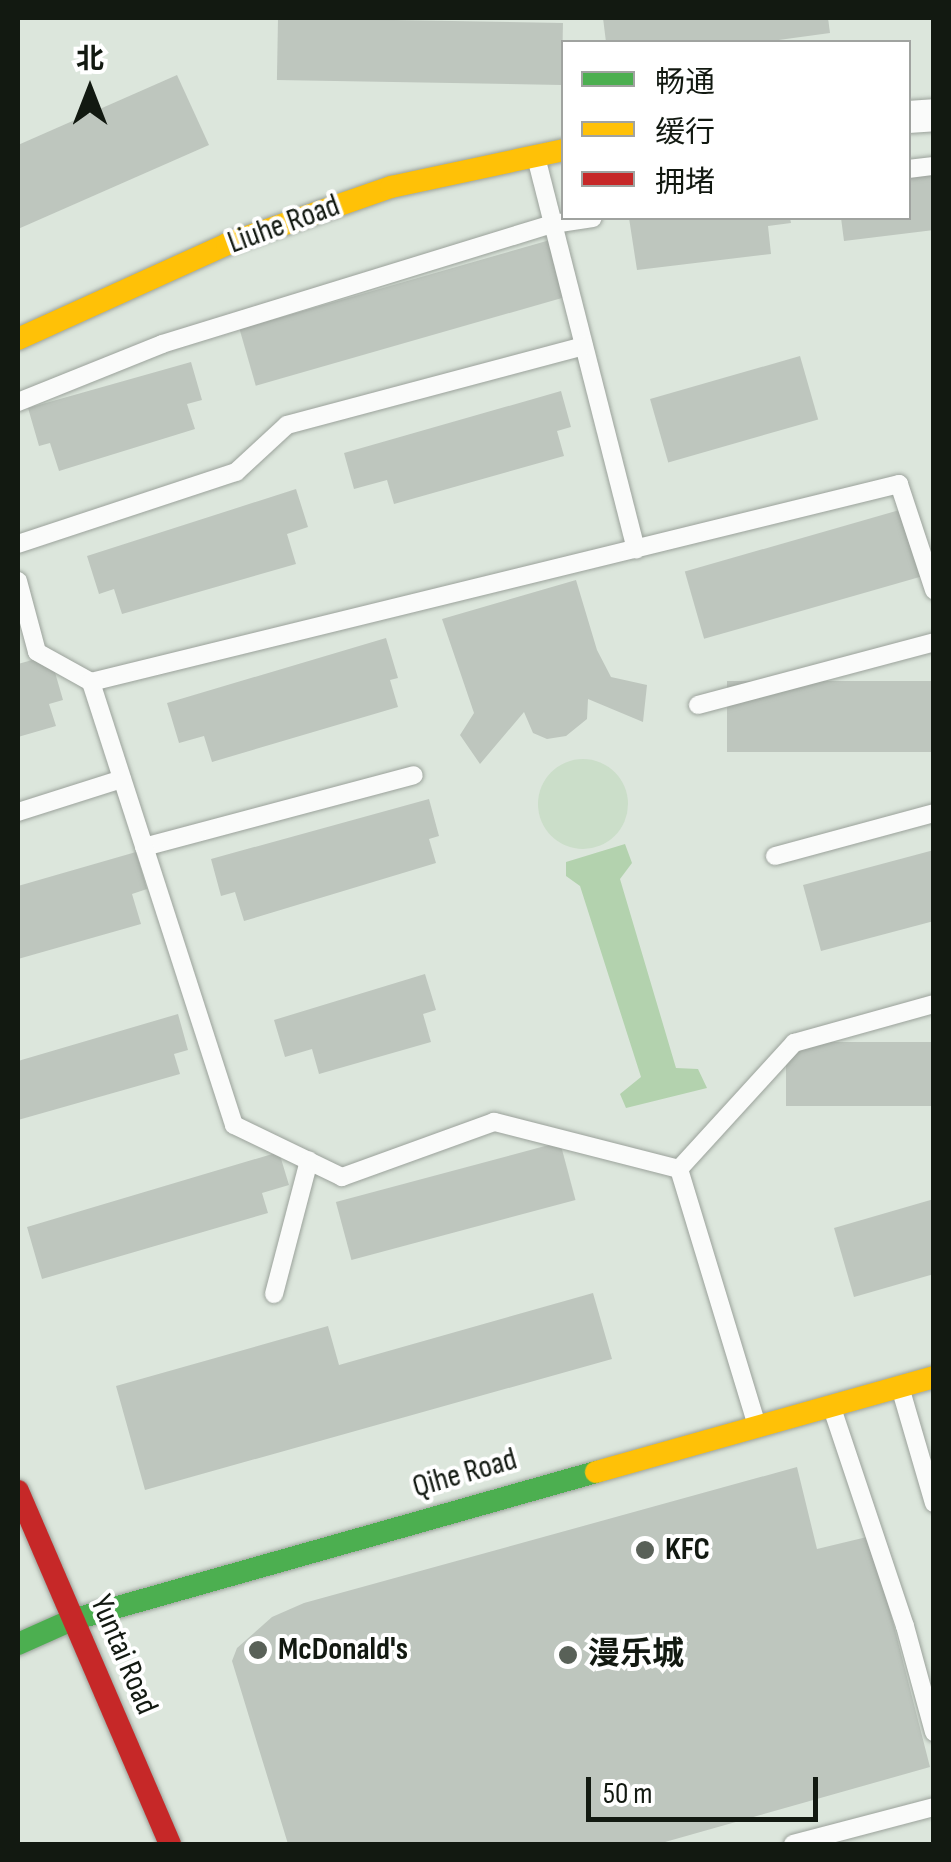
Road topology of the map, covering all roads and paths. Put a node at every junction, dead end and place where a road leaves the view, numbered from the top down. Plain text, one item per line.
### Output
1 (561, 151) edge
2 (536, 156) junction
3 (580, 220) edge
4 (553, 224) junction
5 (18, 340) edge
6 (584, 346) junction
7 (18, 402) edge
8 (18, 544) edge
9 (636, 549) junction
10 (18, 581) edge
11 (934, 590) edge
12 (21, 607) edge
13 (934, 642) edge
14 (91, 682) junction
15 (698, 705) dead end
16 (414, 775) dead end
17 (122, 779) junction
18 (18, 812) edge
19 (934, 812) edge
20 (144, 847) junction
21 (775, 856) dead end
22 (934, 1004) edge
23 (309, 1161) junction
24 (679, 1169) junction
25 (274, 1294) dead end
26 (934, 1376) edge
27 (900, 1387) junction
28 (832, 1407) junction
29 (757, 1426) junction
30 (18, 1491) edge
31 (934, 1503) edge
32 (72, 1620) junction
33 (18, 1644) edge
34 (934, 1732) edge
35 (934, 1807) edge
36 (170, 1844) edge
37 (793, 1844) edge

1 - 2 street, Liuhe Road
2 - 4 lane
2 - 5 street, Liuhe Road
3 - 4 lane
4 - 6 lane
4 - 7 lane
6 - 8 lane
6 - 9 lane
9 - 11 lane
9 - 14 lane
10 - 12 lane
12 - 14 lane
13 - 15 lane
14 - 17 lane
16 - 20 lane
17 - 18 lane
17 - 20 lane
19 - 21 lane
20 - 23 lane
22 - 24 lane
23 - 24 lane
23 - 25 lane
24 - 29 lane
26 - 27 street, Qihe Road
27 - 28 street, Qihe Road
27 - 31 lane
28 - 29 street, Qihe Road
28 - 34 lane
29 - 32 street, Qihe Road
30 - 32 street, Yuntai Road
32 - 33 street, Qihe Road
32 - 36 street, Yuntai Road
35 - 37 lane

